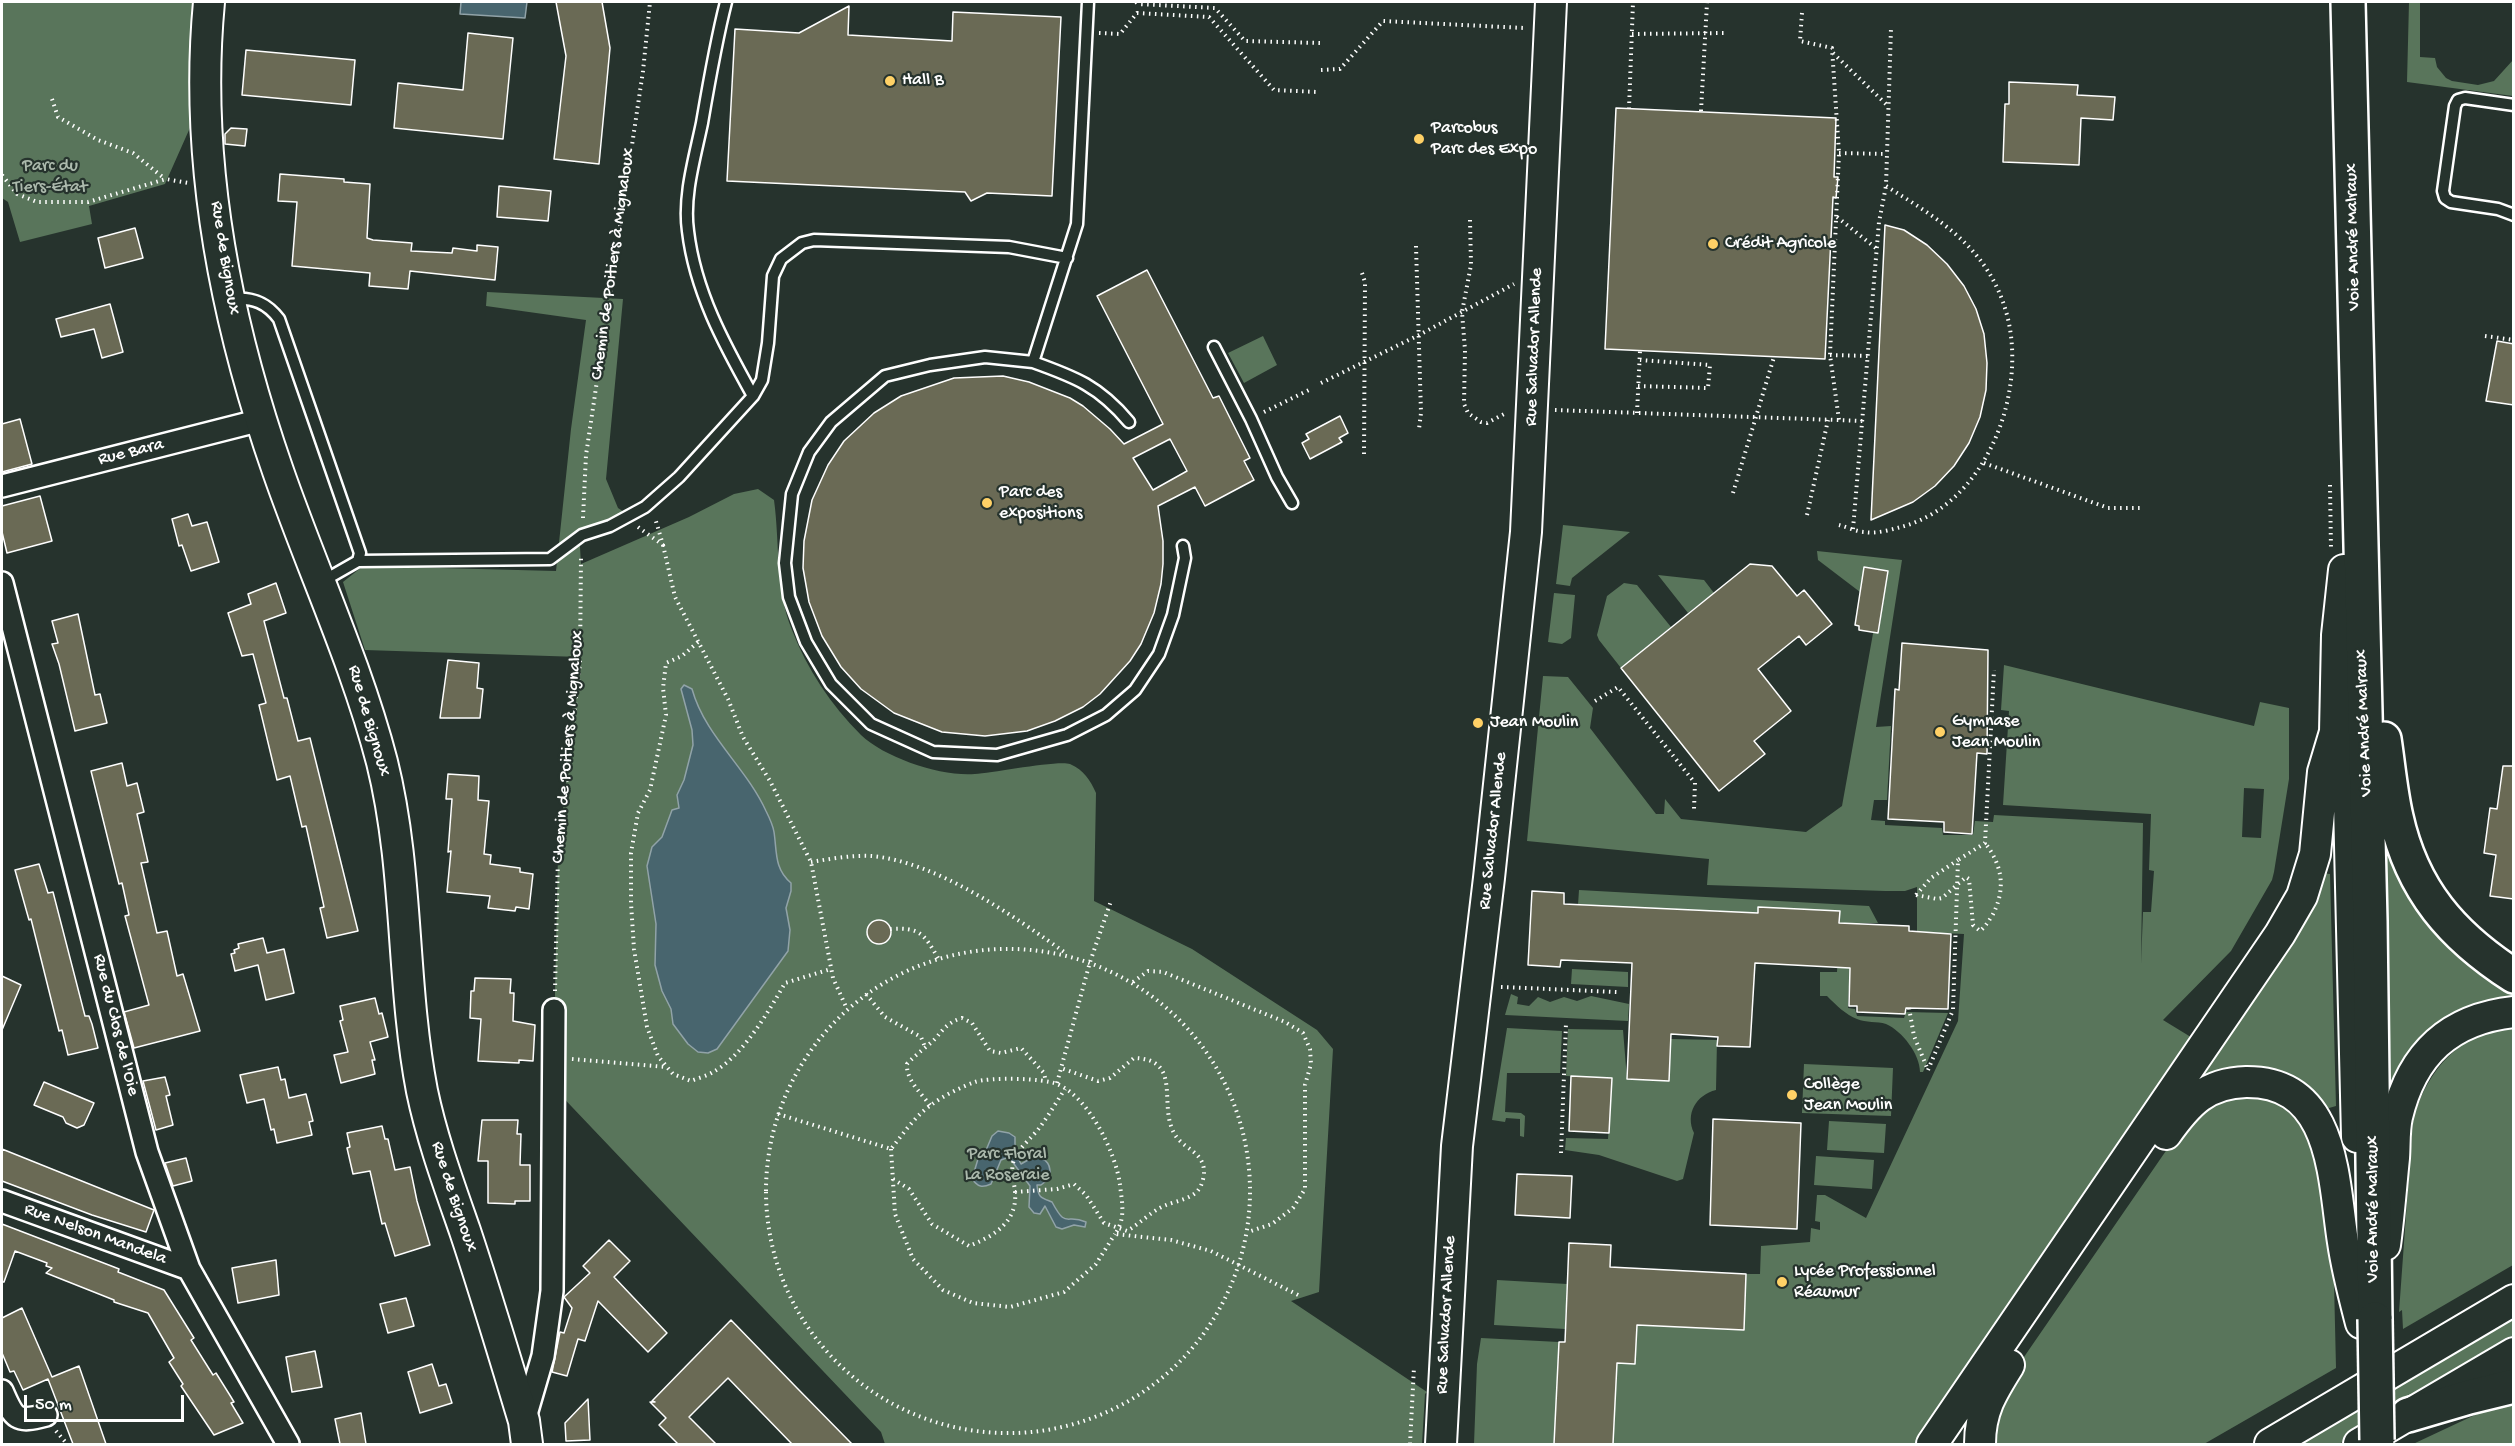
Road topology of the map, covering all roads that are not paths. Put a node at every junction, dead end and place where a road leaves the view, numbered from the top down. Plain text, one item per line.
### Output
1 (209, 2) edge
2 (726, 2) edge
3 (1088, 2) edge
4 (1551, 2) edge
5 (2332, 2) edge
6 (2348, 2) edge
7 (2514, 105) edge
8 (2514, 214) edge
9 (1067, 258) junction
10 (230, 300) junction
11 (1214, 347) dead end
12 (1033, 362) junction
13 (753, 396) junction
14 (261, 420) junction
15 (1129, 422) dead end
16 (2, 486) edge
17 (1292, 503) dead end
18 (1183, 546) dead end
19 (358, 561) junction
20 (2352, 569) junction
21 (321, 582) junction
22 (2, 583) edge
23 (2514, 976) edge
24 (554, 1010) road end
25 (2514, 1012) edge
26 (2, 1201) edge
27 (189, 1269) junction
28 (2514, 1300) edge
29 (2368, 1321) junction
30 (2514, 1353) edge
31 (2514, 1386) edge
32 (2, 1391) edge
33 (46, 1415) dead end
34 (2408, 1415) junction
35 (526, 1433) edge
36 (2273, 1441) edge
37 (2373, 1443) edge
38 (288, 1444) edge
39 (1441, 1444) edge
40 (1932, 1444) edge
41 (1980, 1444) edge

1 - 10 street, Rue de Bignoux
2 - 13 lane
3 - 9 lane
4 - 39 street, Rue Salvador Allende
5 - 20 main road, Voie André Malraux
6 - 20 main road, Voie André Malraux
7 - 8 lane
9 - 12 lane
9 - 13 lane
10 - 14 street, Rue de Bignoux
10 - 19 lane
11 - 17 lane
12 - 15 lane
12 - 18 lane
13 - 19 lane
14 - 16 street, Rue Bara
14 - 21 street, Rue de Bignoux
19 - 21 lane
20 - 23 main road
20 - 29 main road, Voie André Malraux
20 - 40 street
21 - 35 street, Rue de Bignoux
22 - 27 street, Rue du Clos de l'Oie
24 - 35 street
25 - 29 street
26 - 27 street, Rue Nelson Mandela
27 - 38 street, Rue du Clos de l'Oie
28 - 36 street
29 - 37 main road, Voie André Malraux, bridge
29 - 41 street
30 - 34 street
31 - 34 main road
32 - 33 street
34 - 37 street

